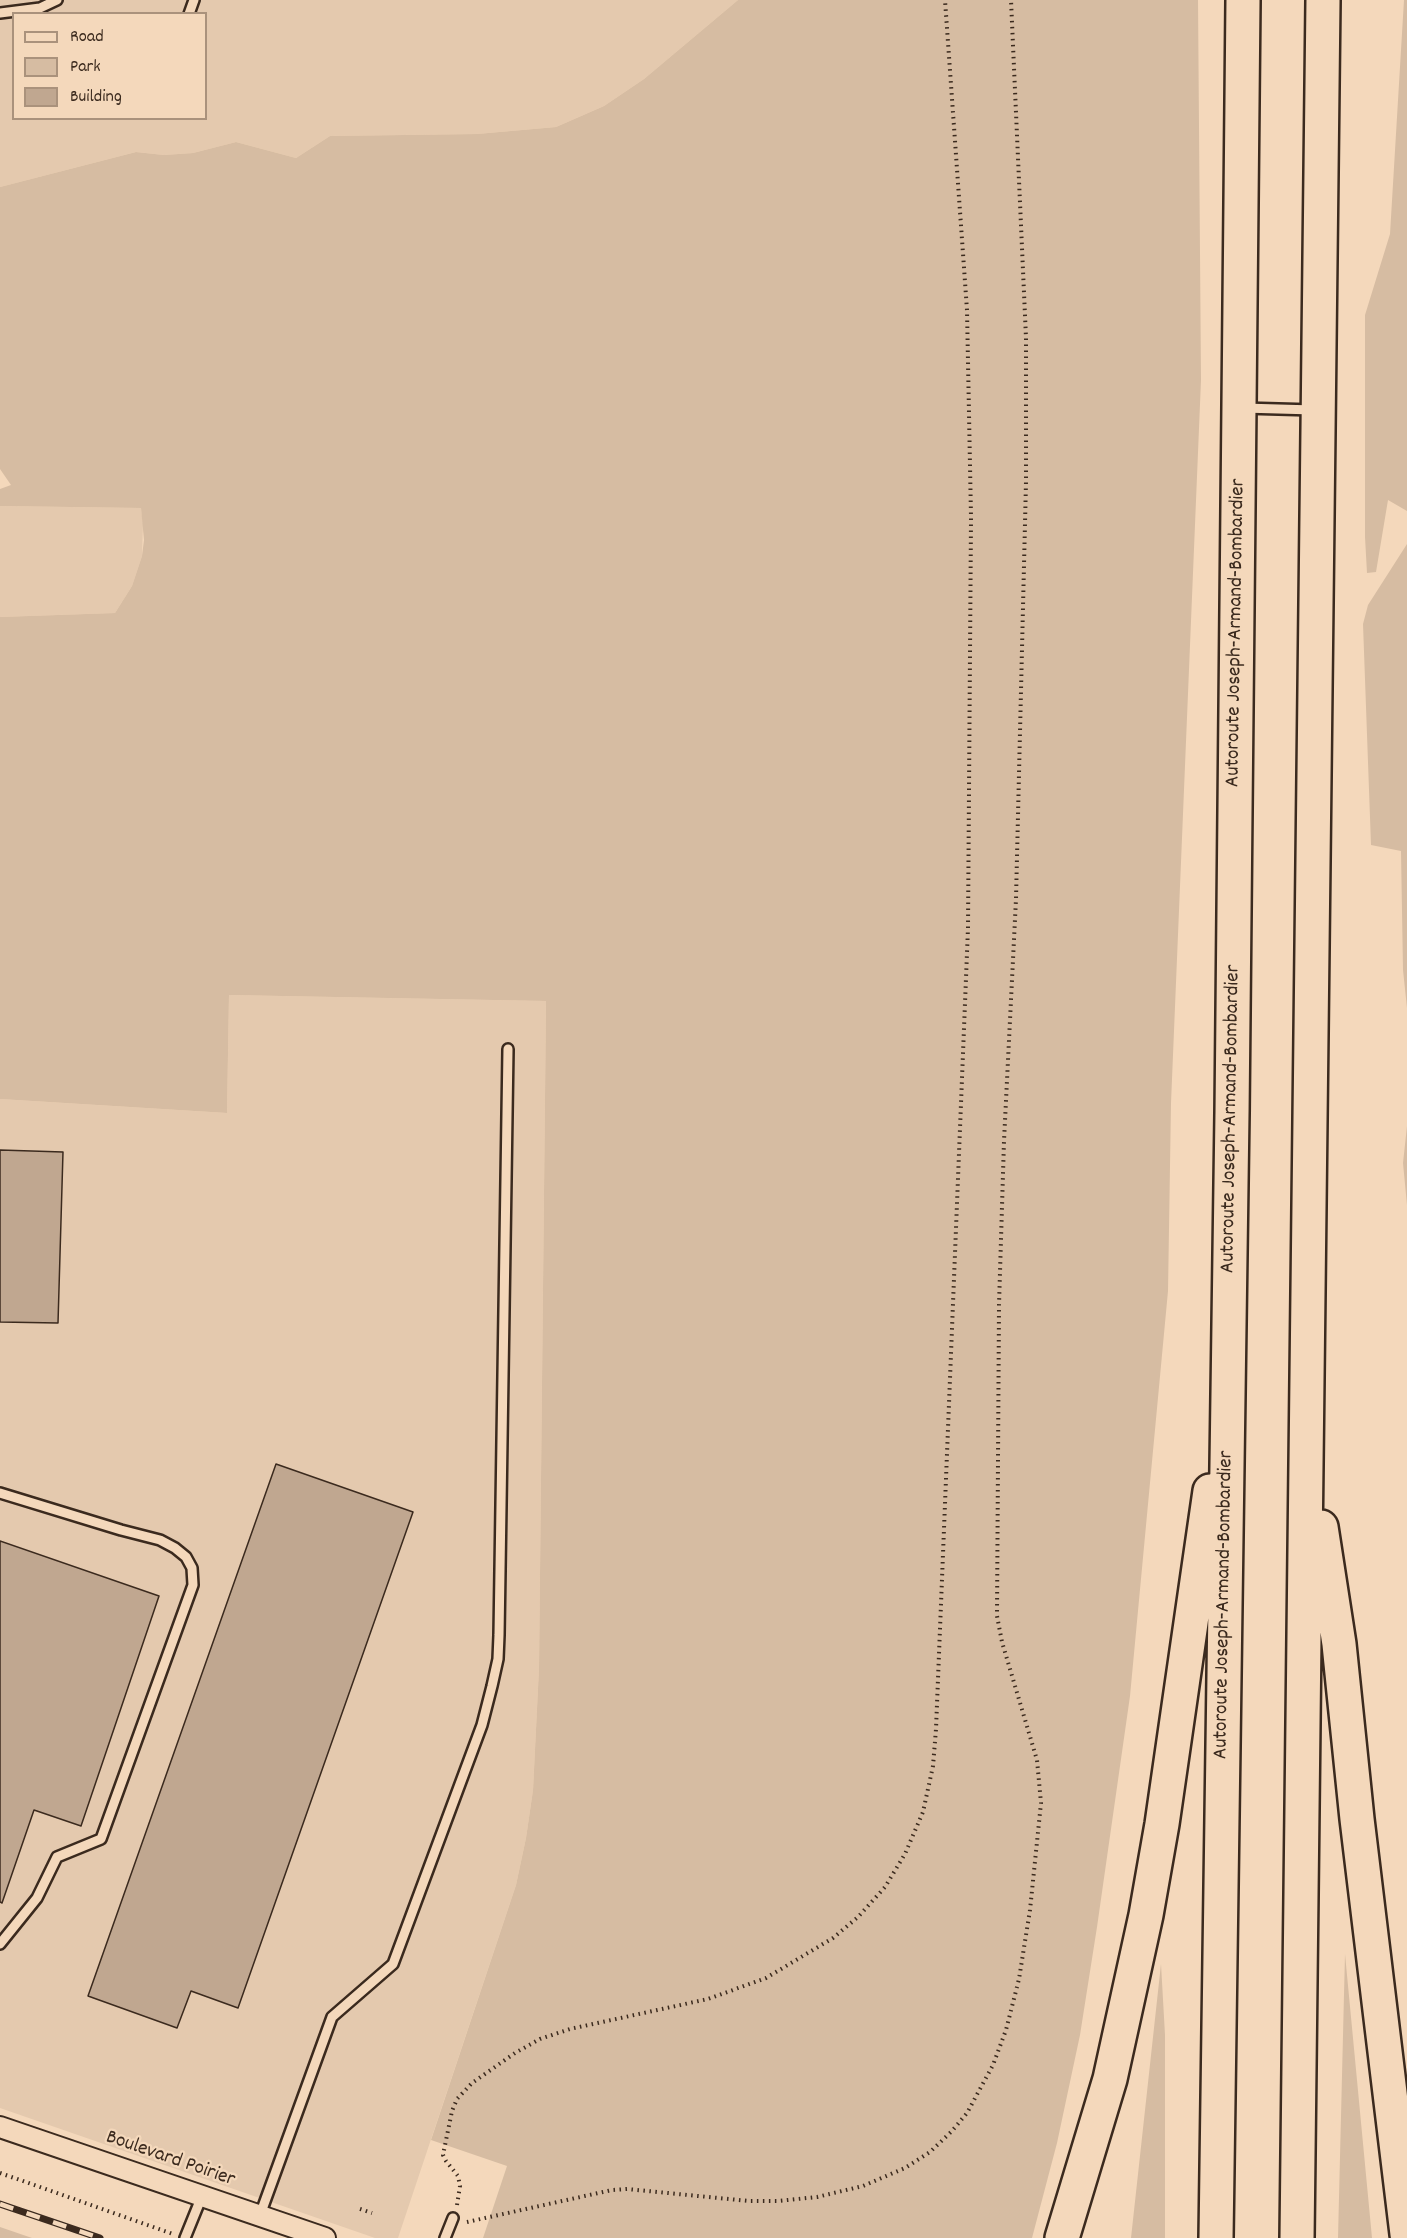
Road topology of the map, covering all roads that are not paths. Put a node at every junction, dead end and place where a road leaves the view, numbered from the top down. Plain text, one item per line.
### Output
1 (57, 0) edge
2 (1244, 0) edge
3 (1323, 0) edge
4 (0, 13) edge
5 (1239, 408) junction
6 (1319, 410) junction
7 (508, 1049) dead end
8 (1228, 1367) junction
9 (1306, 1428) junction
10 (0, 1493) edge
11 (0, 1944) edge
12 (0, 2127) edge
13 (202, 2196) junction
14 (260, 2215) junction
15 (453, 2218) road end
16 (1407, 2234) edge
17 (185, 2238) edge
18 (325, 2238) edge
19 (445, 2238) edge
20 (1062, 2238) edge
21 (1216, 2238) edge
22 (1297, 2238) edge

1 - 4 lane
2 - 5 highway, Autoroute Joseph-Armand-Bombardier
3 - 6 highway
5 - 6 lane
5 - 8 highway, Autoroute Joseph-Armand-Bombardier
6 - 9 highway
7 - 14 lane
8 - 20 highway
8 - 21 highway, Autoroute Joseph-Armand-Bombardier
9 - 16 highway
9 - 22 highway
10 - 11 lane
12 - 13 street, Boulevard Poirier
13 - 14 street, Boulevard Poirier
13 - 17 lane
14 - 18 street, Boulevard Poirier
15 - 19 lane

